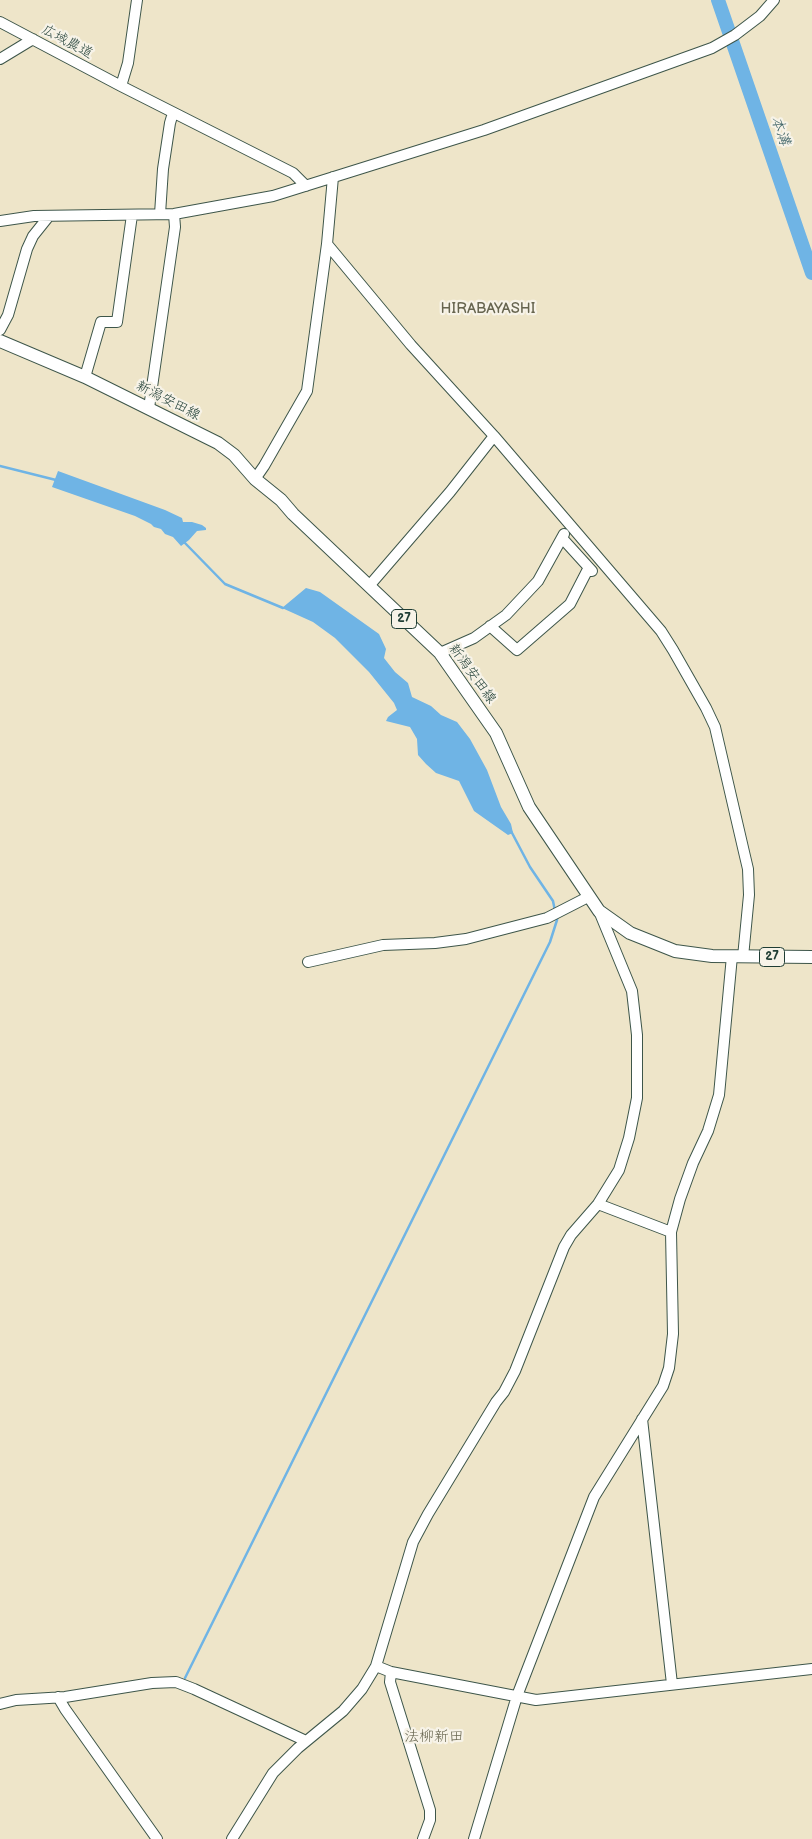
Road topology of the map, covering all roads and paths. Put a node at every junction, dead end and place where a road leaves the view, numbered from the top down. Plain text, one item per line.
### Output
1 (137, 0) edge
2 (774, 0) edge
3 (0, 22) edge
4 (32, 39) junction
5 (0, 59) edge
6 (121, 86) junction
7 (173, 113) junction
8 (334, 177) junction
9 (306, 186) junction
10 (160, 214) junction
11 (174, 214) junction
12 (132, 215) junction
13 (49, 216) junction
14 (0, 221) edge
15 (327, 244) junction
16 (0, 330) edge
17 (0, 341) edge
18 (85, 377) junction
19 (149, 408) junction
20 (494, 436) junction
21 (255, 479) junction
22 (569, 525) junction
23 (562, 538) junction
24 (369, 586) junction
25 (490, 626) junction
26 (440, 652) junction
27 (588, 897) junction
28 (599, 911) junction
29 (737, 956) junction
30 (812, 957) edge
31 (308, 962) dead end
32 (598, 1204) junction
33 (671, 1232) junction
34 (642, 1419) junction
35 (376, 1666) junction
36 (812, 1669) edge
37 (391, 1672) junction
38 (672, 1684) junction
39 (517, 1696) junction
40 (58, 1697) junction
41 (0, 1704) edge
42 (306, 1741) junction
43 (157, 1839) edge
44 (232, 1839) edge
45 (423, 1839) edge
46 (474, 1839) edge

1 - 6 street
2 - 8 street
3 - 4 street, 広域農道
4 - 5 street
4 - 6 street, 広域農道
6 - 7 street, 広域農道
7 - 9 street, 広域農道
7 - 10 street
8 - 9 street
8 - 15 street
9 - 11 street
10 - 11 street
10 - 12 street
11 - 19 street
12 - 13 street
12 - 18 street
13 - 14 street
13 - 16 street
15 - 20 street
15 - 21 street
17 - 18 main road, 新潟安田線 / 27
18 - 19 main road, 新潟安田線 / 27
19 - 21 main road, 新潟安田線 / 27
20 - 22 street
20 - 24 street
21 - 24 main road, 新潟安田線 / 27
22 - 23 street
22 - 29 street
23 - 25 street
23 - 25 street
24 - 26 main road, 新潟安田線 / 27
25 - 26 street
26 - 27 main road, 新潟安田線 / 27
27 - 28 main road, 新潟安田線 / 27
27 - 31 street
28 - 29 main road, 新潟安田線 / 27
28 - 32 street
29 - 30 main road, 新潟安田線 / 27
29 - 33 street
32 - 33 street
32 - 35 street
33 - 34 street
34 - 38 street
34 - 39 street
35 - 37 street
35 - 42 street
36 - 38 street
37 - 39 street
37 - 45 street
38 - 39 street
39 - 46 street
40 - 41 street
40 - 42 street
40 - 43 street
42 - 44 street

